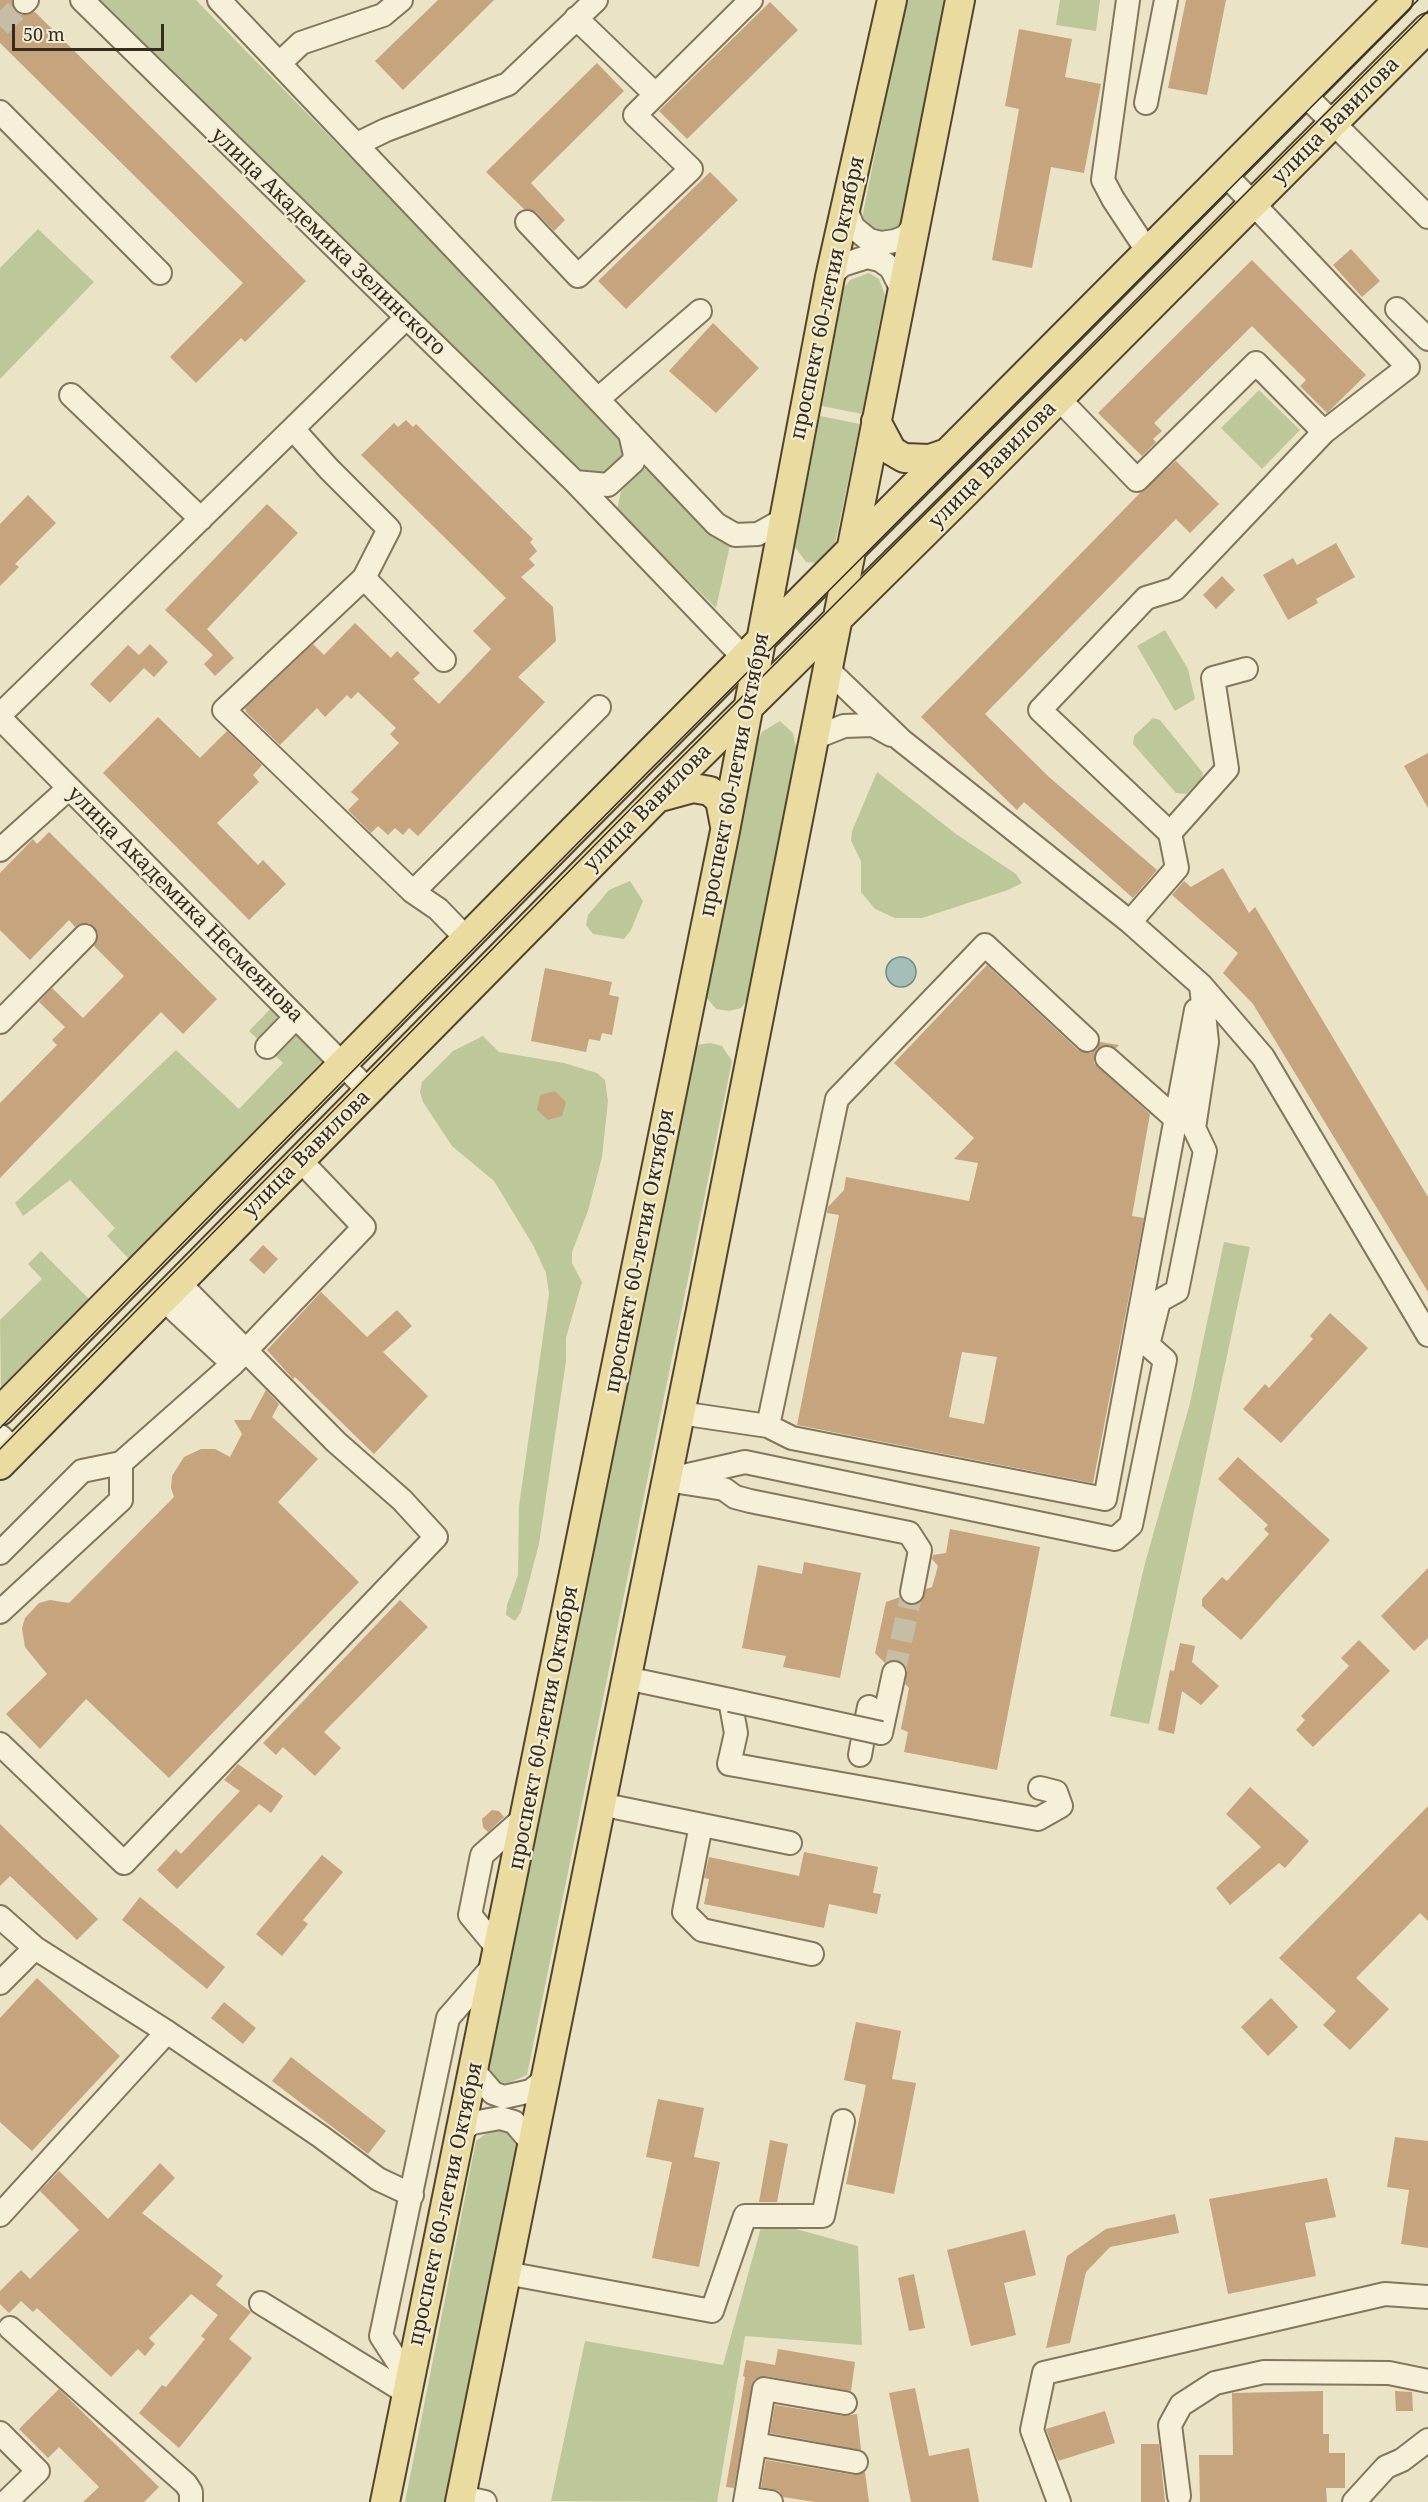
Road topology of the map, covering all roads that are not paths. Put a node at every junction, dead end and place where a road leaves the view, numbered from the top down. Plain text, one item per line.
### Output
1 (82, 0) edge
2 (219, 0) edge
3 (401, 0) edge
4 (596, 0) edge
5 (751, 0) edge
6 (891, 0) edge
7 (960, 0) edge
8 (1128, 0) edge
9 (1166, 0) edge
10 (1398, 0) edge
11 (576, 18) junction
12 (1428, 28) edge
13 (281, 62) junction
14 (655, 94) junction
15 (1304, 94) junction
16 (1146, 103) dead end
17 (0, 111) edge
18 (1333, 124) junction
19 (357, 144) junction
20 (1225, 174) junction
21 (1253, 204) junction
22 (846, 209) junction
23 (1428, 217) edge
24 (527, 222) dead end
25 (915, 225) junction
26 (1148, 252) junction
27 (160, 273) dead end
28 (830, 277) junction
29 (903, 292) junction
30 (1397, 309) dead end
31 (700, 311) dead end
32 (406, 318) junction
33 (1428, 339) edge
34 (71, 395) dead end
35 (598, 399) junction
36 (1059, 399) junction
37 (876, 421) junction
38 (293, 429) junction
39 (1324, 432) junction
40 (630, 433) junction
41 (947, 453) junction
42 (658, 461) junction
43 (575, 482) junction
44 (605, 514) junction
45 (201, 519) junction
46 (783, 520) junction
47 (849, 551) junction
48 (364, 578) junction
49 (836, 621) junction
50 (753, 649) junction
51 (444, 660) dead end
52 (826, 668) junction
53 (1246, 669) dead end
54 (599, 707) dead end
55 (746, 711) junction
56 (0, 717) edge
57 (814, 738) junction
58 (901, 740) junction
59 (69, 788) junction
60 (658, 798) junction
61 (725, 831) junction
62 (1170, 833) junction
63 (0, 850) edge
64 (413, 892) junction
65 (1130, 922) junction
66 (85, 936) dead end
67 (467, 939) junction
68 (1201, 985) junction
69 (296, 1017) junction
70 (0, 1022) edge
71 (1087, 1040) dead end
72 (267, 1047) dead end
73 (1107, 1058) dead end
74 (343, 1065) junction
75 (370, 1092) junction
76 (1176, 1119) junction
77 (301, 1161) junction
78 (172, 1292) junction
79 (1428, 1335) edge
80 (239, 1356) junction
81 (0, 1411) edge
82 (680, 1413) junction
83 (768, 1426) junction
84 (5, 1450) edge
85 (121, 1463) junction
86 (666, 1480) junction
87 (0, 1553) edge
88 (912, 1592) tunnel mouth
89 (0, 1612) edge
90 (894, 1673) tunnel mouth
91 (626, 1678) junction
92 (730, 1700) junction
93 (0, 1744) edge
94 (1040, 1788) dead end
95 (600, 1804) junction
96 (701, 1825) junction
97 (790, 1843) dead end
98 (0, 1917) edge
99 (35, 1948) junction
100 (813, 1954) dead end
101 (497, 1956) junction
102 (0, 1983) edge
103 (166, 2032) junction
104 (474, 2071) junction
105 (544, 2080) junction
106 (843, 2121) dead end
107 (461, 2131) junction
108 (532, 2143) junction
109 (412, 2195) junction
110 (0, 2215) edge
111 (506, 2272) junction
112 (1428, 2297) edge
113 (261, 2303) dead end
114 (10, 2328) dead end
115 (1428, 2381) edge
116 (409, 2387) junction
117 (845, 2403) dead end
118 (0, 2433) edge
119 (1428, 2440) edge
120 (754, 2444) junction
121 (856, 2462) dead end
122 (1179, 2496) dead end
123 (469, 2500) edge
124 (745, 2500) edge
125 (6, 2502) edge
126 (191, 2502) edge
127 (385, 2502) edge
128 (771, 2502) edge
129 (1059, 2502) edge
130 (1354, 2502) edge

1 - 32 street, улица Академика Зелинского
2 - 13 street
3 - 13 street
4 - 11 street
5 - 14 street
6 - 22 main road, проспект 60-летия Октября
7 - 25 main road
8 - 26 street
9 - 16 street
10 - 15 main road, улица Вавилова
11 - 14 street
11 - 19 street
12 - 18 main road, улица Вавилова
13 - 19 street
14 - 24 street
15 - 18 street
15 - 20 main road, улица Вавилова
17 - 27 street
18 - 21 main road, улица Вавилова
18 - 23 street
19 - 35 street
20 - 21 street
20 - 26 main road, улица Вавилова
21 - 36 main road, улица Вавилова
21 - 39 street
22 - 25 street
22 - 28 main road, проспект 60-летия Октября
25 - 29 main road
26 - 41 main road, улица Вавилова
28 - 29 street
28 - 46 main road, проспект 60-летия Октября
29 - 37 main road
30 - 33 street
31 - 35 street
32 - 38 street
32 - 43 street, улица Академика Зелинского
34 - 45 street
35 - 40 street
36 - 39 street
36 - 49 main road, улица Вавилова
37 - 41 main road
37 - 47 main road
38 - 45 street
38 - 48 street
39 - 62 street
40 - 42 street
40 - 43 street
41 - 47 main road, улица Вавилова
42 - 44 street
42 - 46 street
43 - 44 street, улица Академика Зелинского
44 - 50 street, улица Академика Зелинского
45 - 56 street
46 - 50 main road, проспект 60-летия Октября
47 - 49 main road
47 - 50 main road, улица Вавилова
48 - 51 street
48 - 64 street
49 - 52 main road
49 - 55 main road, улица Вавилова
50 - 55 main road, проспект 60-летия Октября
50 - 67 main road, улица Вавилова
52 - 57 main road
52 - 58 street
53 - 62 street
54 - 64 street
55 - 60 main road, улица Вавилова
55 - 61 main road, проспект 60-летия Октября
56 - 59 street, улица Академика Несмеянова
57 - 58 street
57 - 82 main road
58 - 65 street
59 - 63 street
59 - 69 street, улица Академика Несмеянова
60 - 61 main road
60 - 75 main road, улица Вавилова
61 - 101 main road, проспект 60-летия Октября
62 - 65 street
64 - 67 street
65 - 68 street
66 - 70 street
67 - 74 main road, улица Вавилова
68 - 76 street
68 - 79 street
68 - 86 street
69 - 72 street
69 - 74 street, улица Академика Несмеянова
71 - 83 street
73 - 76 street
74 - 75 street, улица Академика Несмеянова
74 - 81 main road, улица Вавилова
75 - 77 main road, улица Вавилова
76 - 83 street
77 - 78 main road, улица Вавилова
77 - 80 street
78 - 80 street
78 - 84 main road, улица Вавилова
80 - 85 street
80 - 93 street
82 - 83 street
82 - 86 main road
85 - 87 street
85 - 89 street
86 - 88 street
86 - 91 main road
90 - 92 street, bridge
91 - 92 street
91 - 95 main road
92 - 94 street
95 - 96 street
95 - 105 main road
96 - 97 street
96 - 100 street
98 - 99 street
99 - 102 street
99 - 103 street
101 - 104 main road, проспект 60-летия Октября
101 - 109 street
103 - 109 street
103 - 110 street
104 - 105 street
104 - 107 main road, проспект 60-летия Октября
105 - 108 main road
106 - 111 street
107 - 108 street
107 - 116 main road, проспект 60-летия Октября
108 - 111 main road
109 - 116 street
111 - 123 main road
112 - 129 street
113 - 116 street
114 - 126 street
115 - 122 street
116 - 127 main road, проспект 60-летия Октября
117 - 120 street
118 - 125 street
119 - 130 street
120 - 121 street
120 - 124 street
124 - 128 street

